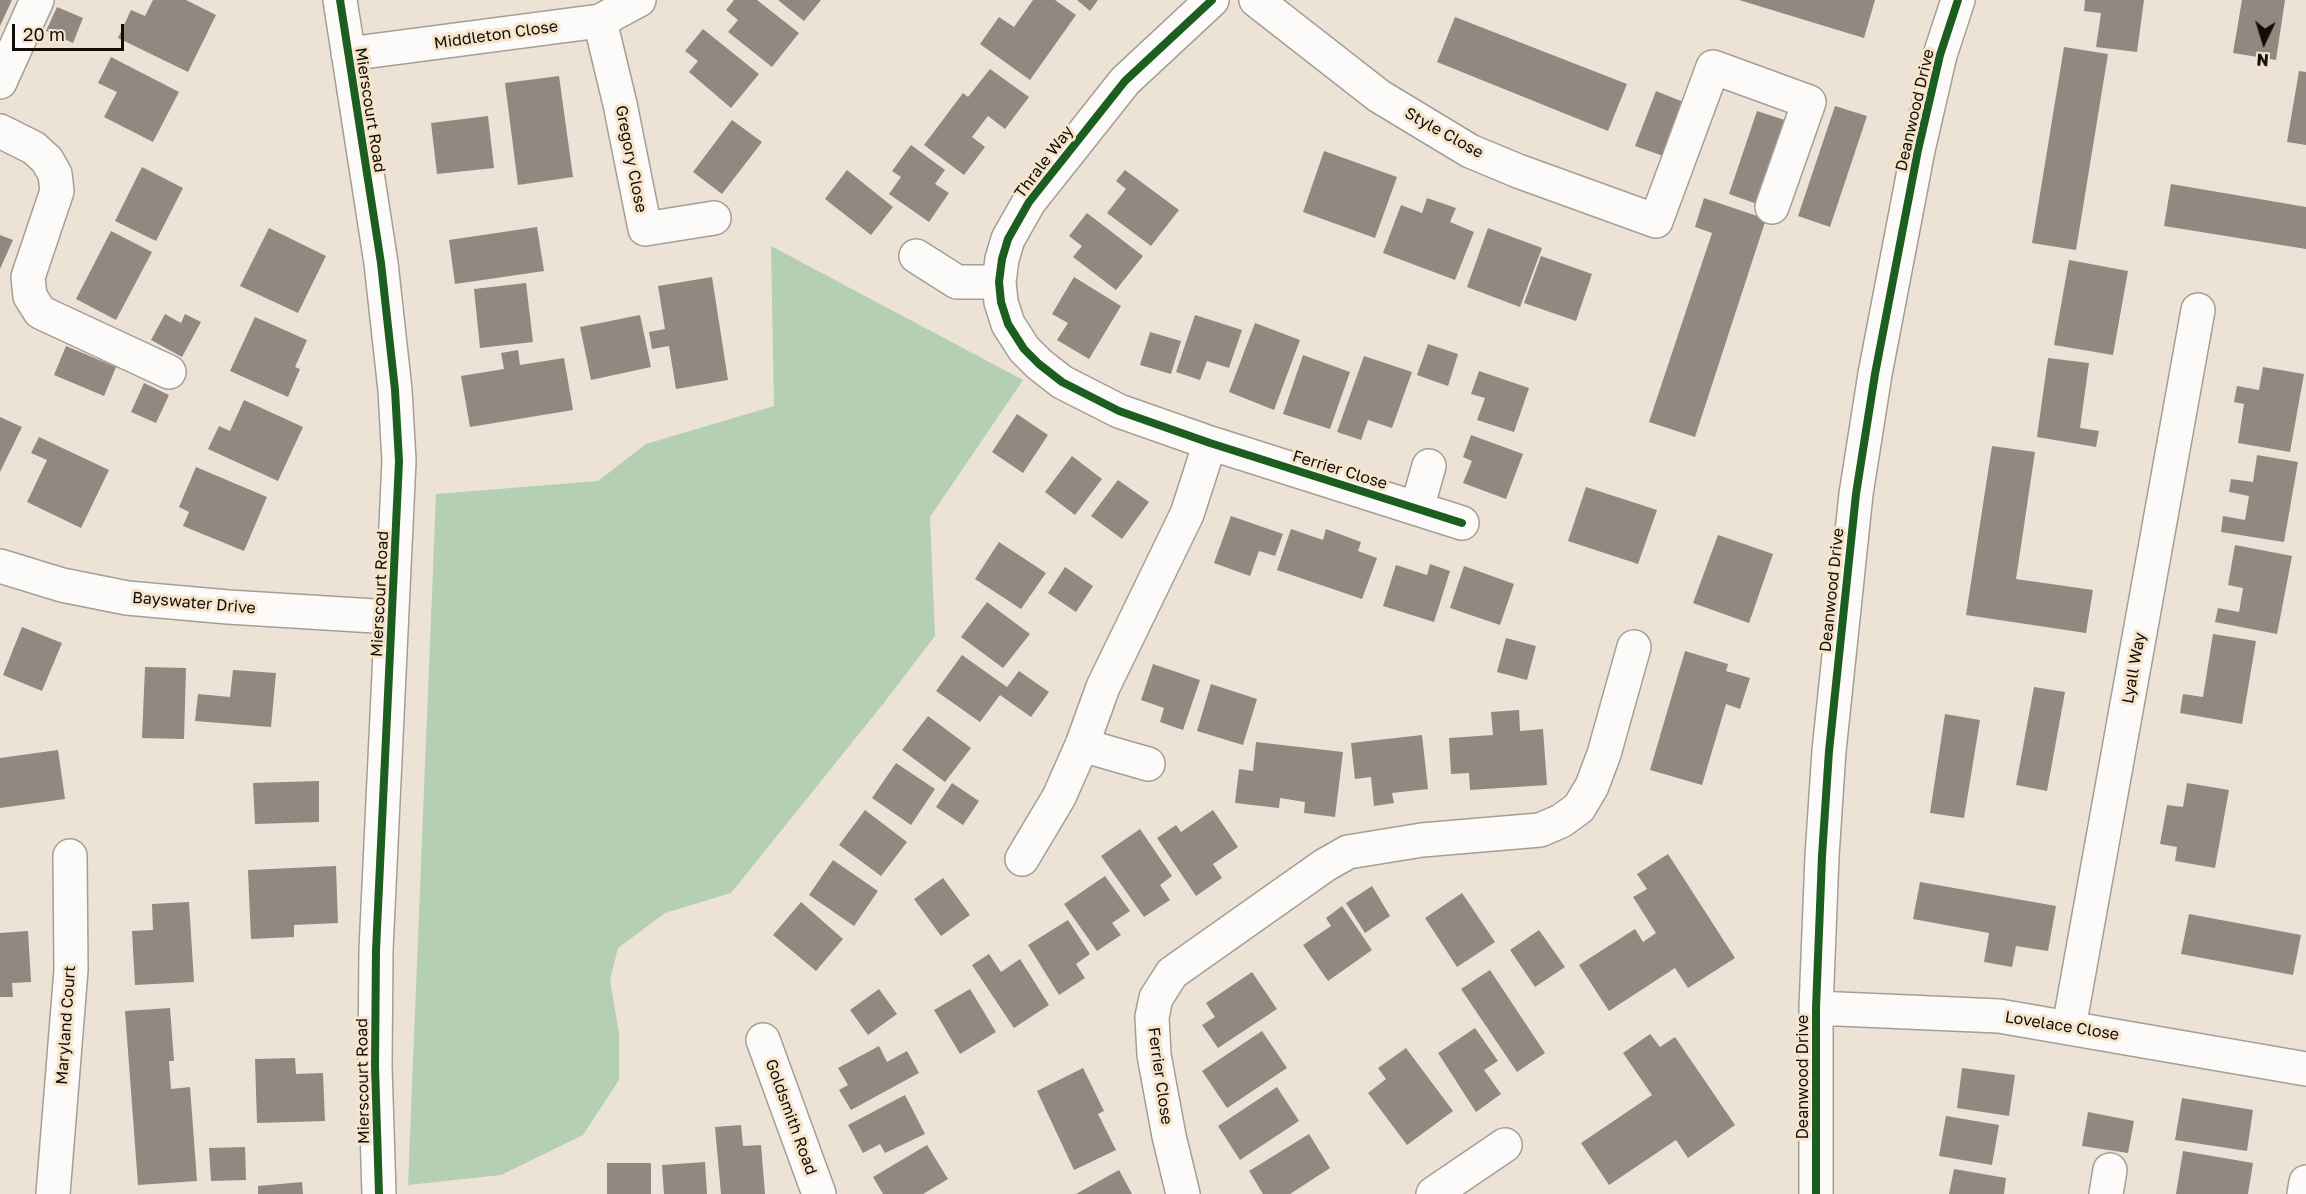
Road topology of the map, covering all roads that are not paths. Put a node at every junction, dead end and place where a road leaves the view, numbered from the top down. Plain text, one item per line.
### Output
1 (37, 0) edge
2 (340, 0) edge
3 (639, 0) edge
4 (1212, 0) edge
5 (1256, 0) edge
6 (1958, 0) edge
7 (600, 21) junction
8 (348, 54) junction
9 (0, 82) edge
10 (0, 131) edge
11 (1772, 207) dead end
12 (714, 218) dead end
13 (916, 256) dead end
14 (999, 282) junction
15 (2198, 310) dead end
16 (169, 372) dead end
17 (1210, 443) junction
18 (1429, 466) dead end
19 (1418, 508) junction
20 (1462, 522) dead end
21 (0, 566) edge
22 (391, 617) junction
23 (1634, 647) dead end
24 (1082, 745) junction
25 (1148, 764) dead end
26 (69, 856) dead end
27 (1022, 859) dead end
28 (1816, 1008) junction
29 (2069, 1026) junction
30 (763, 1040) dead end
31 (2306, 1069) edge
32 (1505, 1146) dead end
33 (2306, 1182) edge
34 (53, 1194) edge
35 (379, 1194) edge
36 (819, 1194) edge
37 (1183, 1194) edge
38 (1433, 1194) edge
39 (1816, 1194) edge
40 (2304, 1194) edge

1 - 9 street
2 - 8 street, Mierscourt Road
3 - 7 street, Middleton Close
4 - 14 street, Thrale Way
5 - 11 street, Style Close
6 - 28 street, Deanwood Drive
7 - 8 street, Middleton Close
7 - 12 street, Gregory Close
8 - 22 street, Mierscourt Road
10 - 16 street
13 - 14 street
14 - 17 street, Thrale Way
15 - 29 street, Lyall Way
17 - 19 street, Ferrier Close
17 - 24 street
18 - 19 street
19 - 20 street, Ferrier Close
21 - 22 street, Bayswater Drive
22 - 35 street, Mierscourt Road
23 - 37 street, Ferrier Close
24 - 25 street
24 - 27 street
26 - 34 street, Maryland Court
28 - 29 street, Lovelace Close
28 - 39 street, Deanwood Drive
29 - 31 street, Lovelace Close
30 - 36 street, Goldsmith Road
32 - 38 street
33 - 40 street

